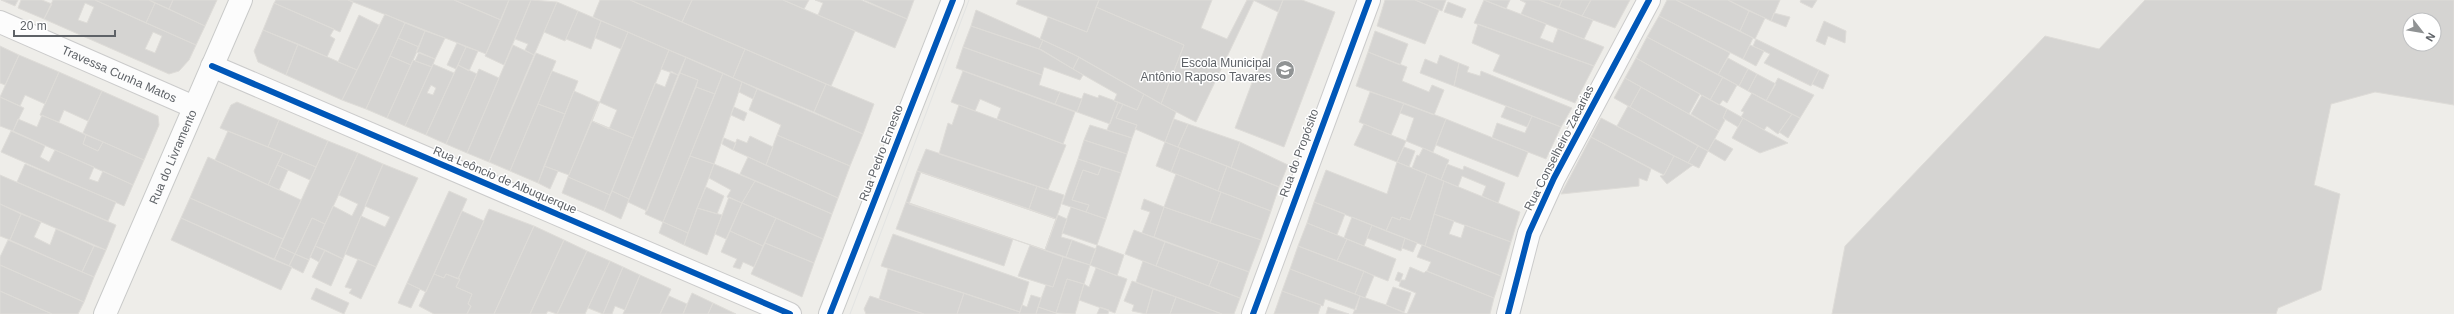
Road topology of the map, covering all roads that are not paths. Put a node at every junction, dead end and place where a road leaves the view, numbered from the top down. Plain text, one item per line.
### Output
1 (241, 0) edge
2 (953, 0) edge
3 (1369, 0) edge
4 (1648, 0) edge
5 (0, 22) edge
6 (212, 66) junction
7 (194, 107) junction
8 (105, 314) edge
9 (790, 314) edge
10 (830, 314) edge
11 (1253, 314) edge
12 (1508, 314) edge

1 - 6 street, Rua do Livramento
2 - 10 street, Rua Pedro Ernesto
3 - 11 street, Rua do Propósito
4 - 12 street, Rua Conselheiro Zacarias
5 - 7 street, Travessa Cunha Matos
6 - 7 street, Rua do Livramento
6 - 9 street, Rua Leôncio de Albuquerque
7 - 8 street, Rua do Livramento

